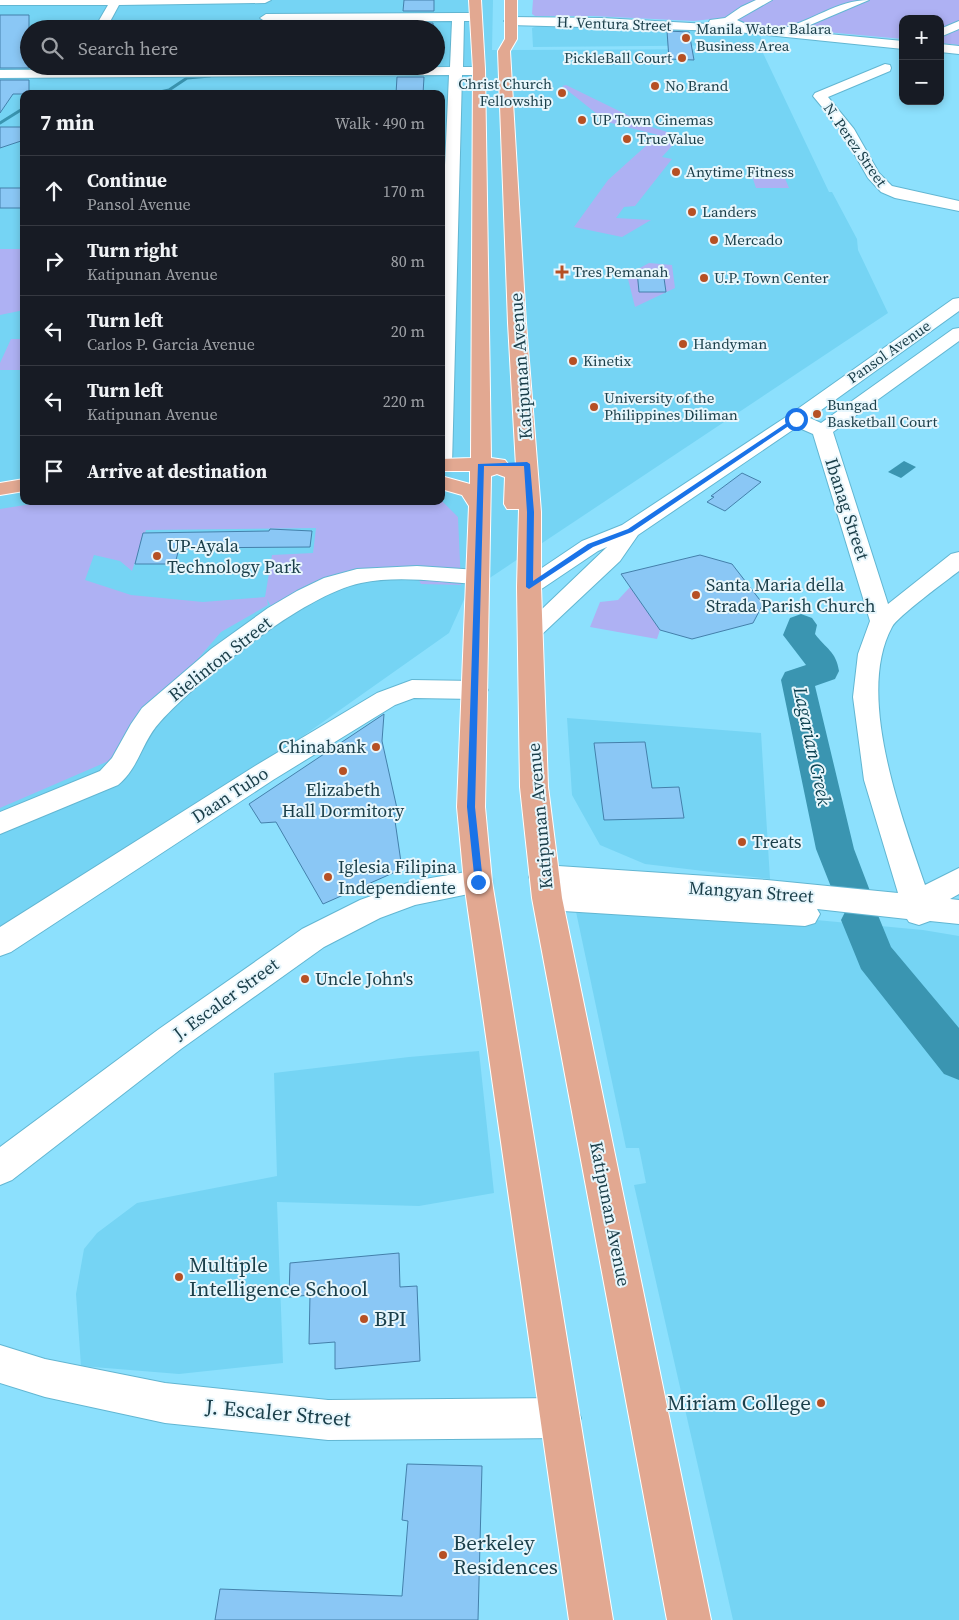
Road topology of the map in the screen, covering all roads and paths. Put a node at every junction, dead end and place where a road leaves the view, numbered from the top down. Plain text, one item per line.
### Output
1 (476, 0) edge
2 (511, 0) edge
3 (766, 0) edge
4 (863, 0) edge
5 (0, 2) edge
6 (114, 2) junction
7 (265, 9) edge
8 (458, 17) junction
9 (477, 17) junction
10 (510, 19) junction
11 (105, 20) edge
12 (726, 24) junction
13 (959, 25) edge
14 (785, 31) junction
15 (944, 31) edge
16 (899, 43) edge
17 (944, 46) edge
18 (959, 46) edge
19 (944, 47) edge
20 (959, 50) edge
21 (885, 68) dead end
22 (445, 70) edge
23 (455, 70) junction
24 (480, 71) junction
25 (20, 73) edge
26 (0, 74) edge
27 (480, 175) junction
28 (510, 175) junction
29 (959, 206) edge
30 (959, 303) edge
31 (481, 321) junction
32 (517, 323) junction
33 (959, 333) edge
34 (445, 378) edge
35 (796, 419) junction
36 (822, 430) junction
37 (481, 439) junction
38 (527, 464) junction
39 (445, 468) edge
40 (481, 468) junction
41 (445, 470) edge
42 (445, 472) edge
43 (20, 486) edge
44 (0, 489) edge
45 (480, 508) junction
46 (630, 530) junction
47 (959, 559) edge
48 (478, 577) junction
49 (529, 587) junction
50 (882, 621) junction
51 (531, 631) junction
52 (475, 690) junction
53 (533, 726) junction
54 (0, 823) edge
55 (959, 880) edge
56 (478, 882) junction
57 (545, 888) junction
58 (959, 912) edge
59 (919, 915) junction
60 (959, 928) edge
61 (0, 943) edge
62 (0, 1168) edge
63 (0, 1364) edge
64 (561, 1418) junction
65 (591, 1620) edge
66 (689, 1620) edge

1 - 9 main road, Katipunan Avenue
2 - 10 main road, Katipunan Avenue
3 - 12 street
4 - 14 street
5 - 6 street
6 - 7 street
6 - 11 street
7 - 8 street
8 - 9 street
8 - 23 street
9 - 24 main road, Katipunan Avenue
10 - 12 street, H. Ventura Street
10 - 28 main road, Katipunan Avenue
12 - 14 street, H. Ventura Street
13 - 15 street
14 - 16 street, H. Ventura Street
17 - 18 street
19 - 20 street
21 - 29 street, N. Perez Street
22 - 23 street
23 - 24 street
23 - 34 street
24 - 27 main road, Katipunan Avenue
25 - 26 street
27 - 28 main road
27 - 31 main road, Katipunan Avenue
28 - 32 main road, Katipunan Avenue
30 - 35 street, Pansol Avenue
31 - 32 main road
31 - 37 main road, Katipunan Avenue
32 - 38 main road, Katipunan Avenue
33 - 36 street, Pansol Avenue
35 - 36 street
35 - 46 street, Pansol Avenue
36 - 50 street, Ibanag Street
37 - 39 main road
37 - 40 main road, Katipunan Avenue
38 - 40 main road
38 - 49 main road, Katipunan Avenue
40 - 41 main road
40 - 45 main road, Katipunan Avenue
40 - 53 main road
42 - 45 main road
43 - 44 main road
45 - 48 main road, Katipunan Avenue
46 - 49 street, Pansol Avenue
46 - 51 street, Pansol Avenue
47 - 50 street
48 - 52 main road, Katipunan Avenue
48 - 54 street, Rielinton Street
49 - 51 main road, Katipunan Avenue
50 - 59 street
51 - 53 main road, Katipunan Avenue
52 - 56 main road, Katipunan Avenue
52 - 61 street, Daan Tubo
53 - 57 main road, Katipunan Avenue
55 - 59 street
56 - 62 street, J. Escaler Street
56 - 64 main road, Katipunan Avenue
57 - 59 street, Mangyan Street
57 - 66 main road, Katipunan Avenue
58 - 59 street, Mangyan Street
59 - 60 street, Mangyan Street
63 - 64 street, J. Escaler Street
64 - 65 main road, Katipunan Avenue

